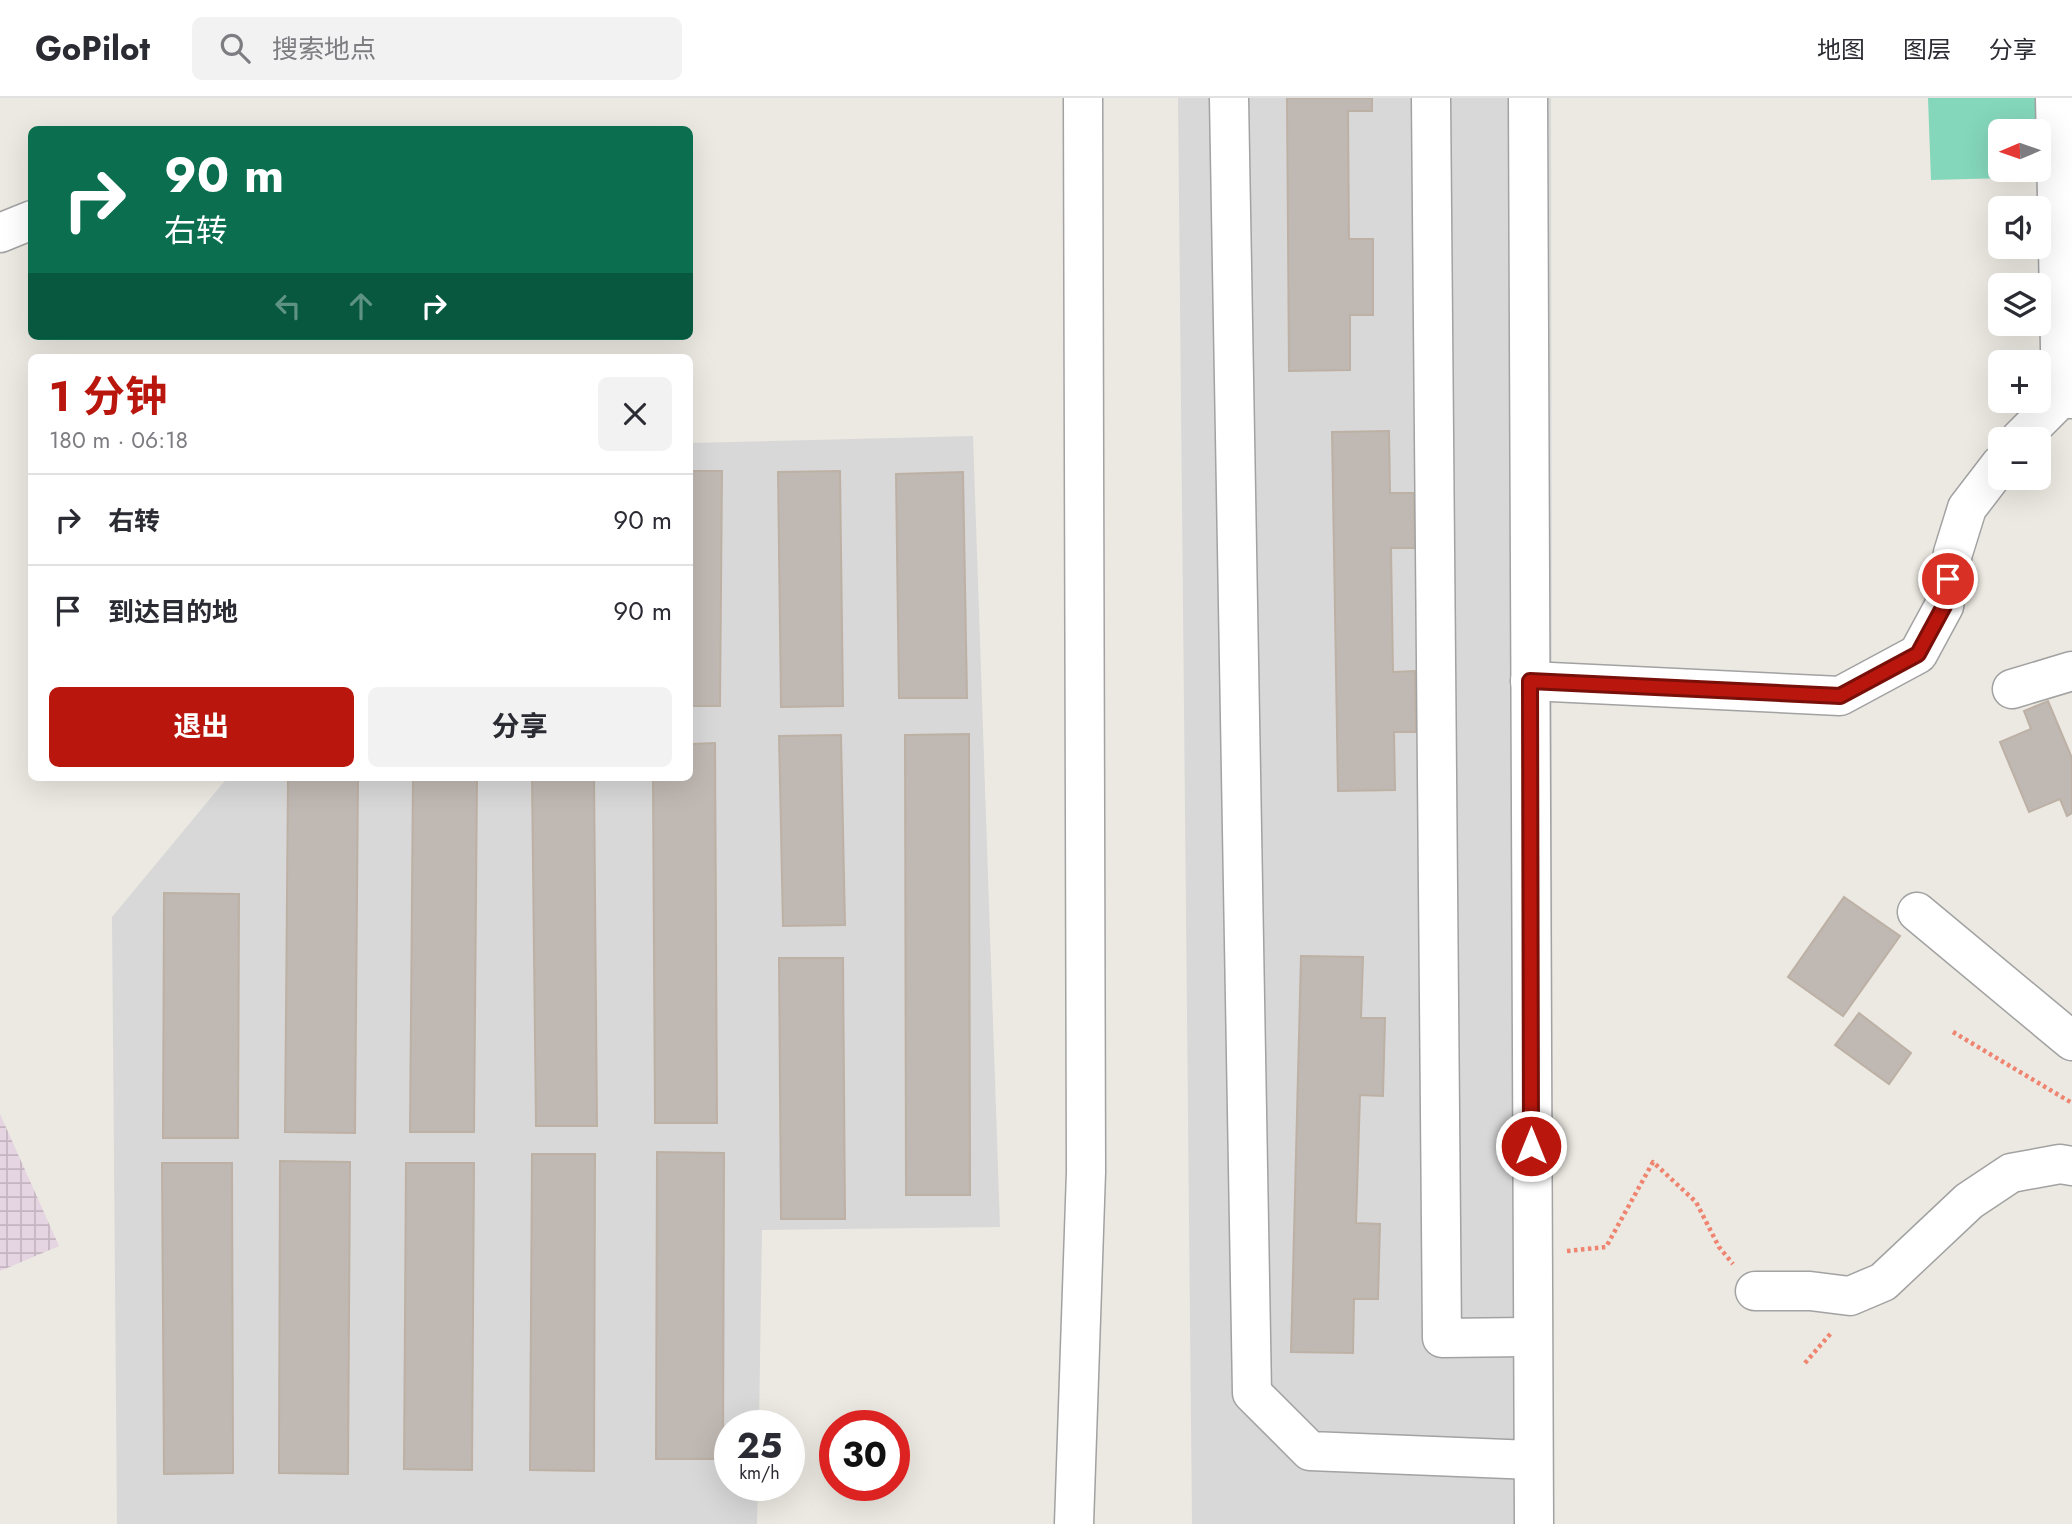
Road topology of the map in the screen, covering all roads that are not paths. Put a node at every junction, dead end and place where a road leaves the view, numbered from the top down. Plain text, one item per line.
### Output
1 (1083, 98) edge
2 (1229, 98) edge
3 (1431, 98) edge
4 (1528, 98) edge
5 (2055, 98) edge
6 (28, 222) edge
7 (0, 233) edge
8 (2066, 398) edge
9 (2033, 427) edge
10 (1988, 480) edge
11 (2072, 671) edge
12 (1530, 681) junction
13 (2012, 689) dead end
14 (1917, 912) dead end
15 (2072, 1041) edge
16 (2072, 1166) edge
17 (1755, 1291) road end
18 (1532, 1337) junction
19 (1533, 1460) junction
20 (1074, 1524) edge
21 (1534, 1524) edge

1 - 20 street
2 - 19 street
3 - 18 street
4 - 12 street
5 - 8 street
6 - 7 street
8 - 9 street
10 - 12 street
11 - 13 street
12 - 18 street
14 - 15 street
16 - 17 street
18 - 19 street
19 - 21 street

